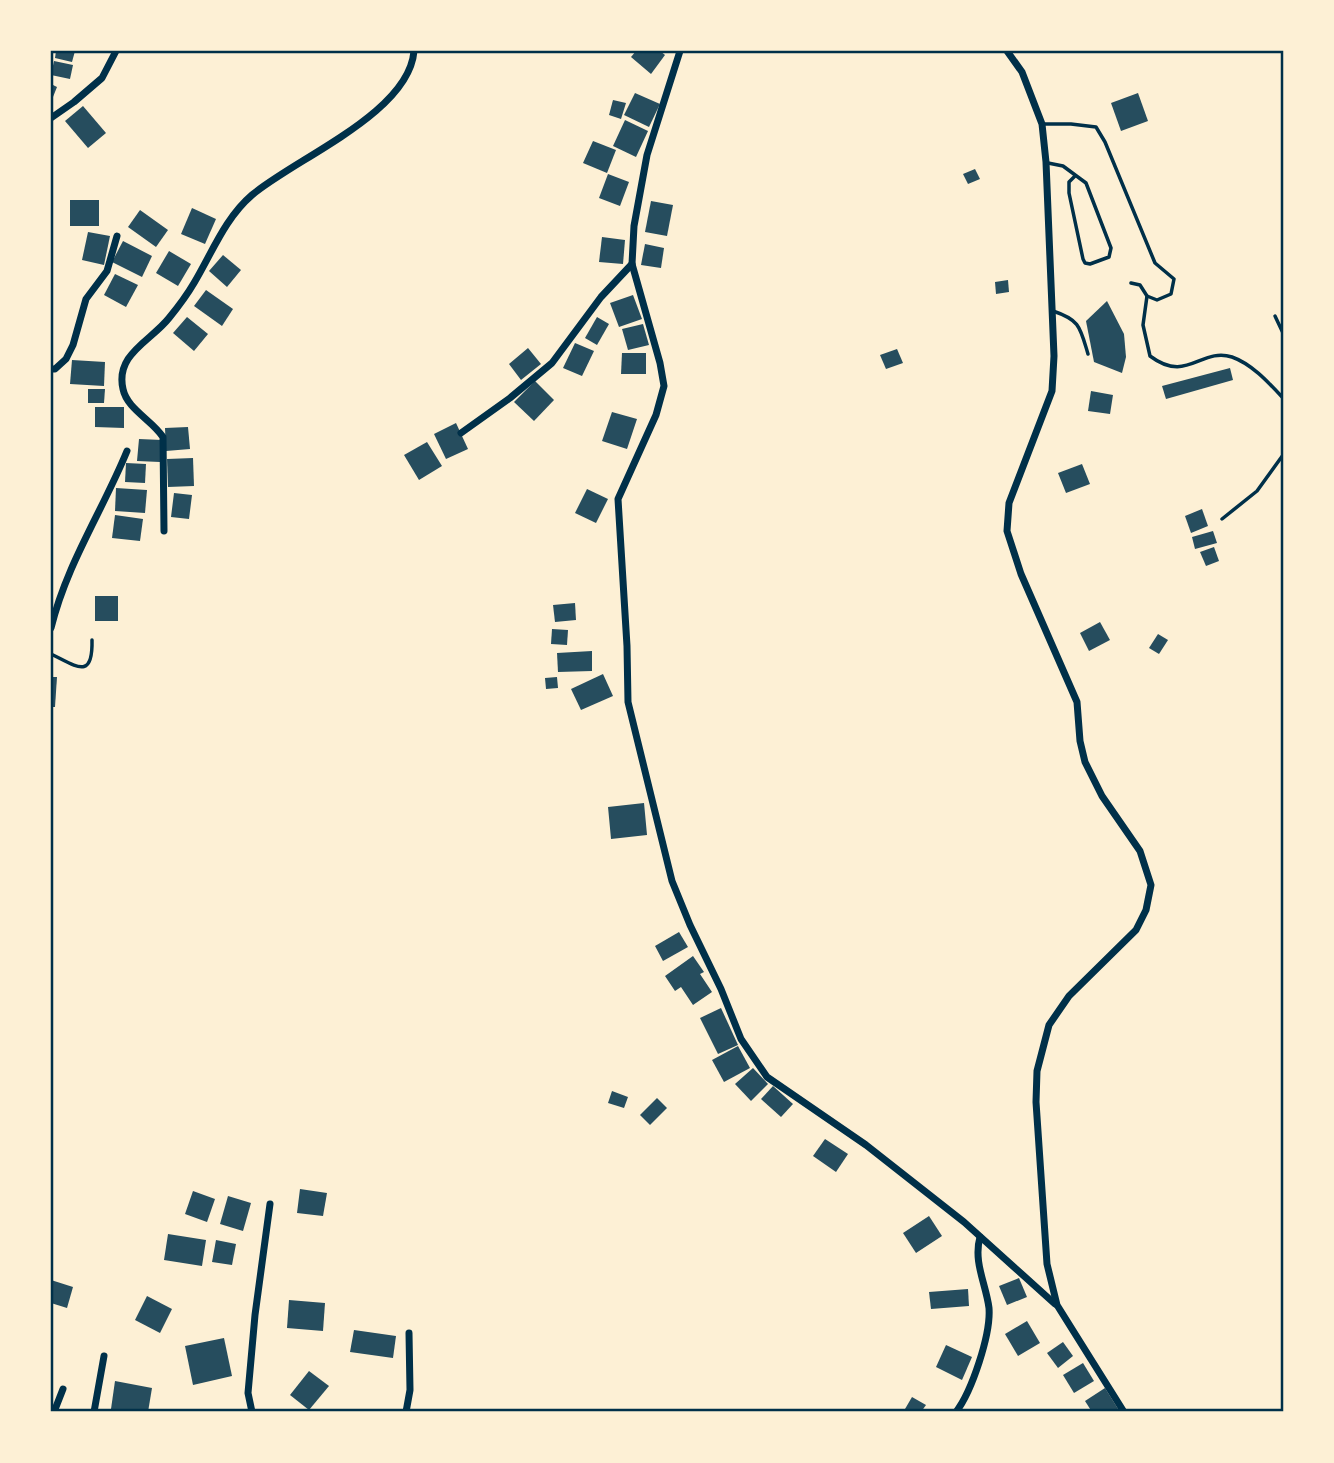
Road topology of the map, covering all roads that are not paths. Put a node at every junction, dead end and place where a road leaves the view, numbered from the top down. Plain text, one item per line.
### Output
1 (116, 51) edge
2 (414, 51) edge
3 (680, 51) edge
4 (1007, 51) edge
5 (51, 118) edge
6 (1042, 124) junction
7 (1046, 162) junction
8 (1075, 176) junction
9 (117, 236) dead end
10 (632, 264) junction
11 (1131, 283) dead end
12 (1147, 296) junction
13 (1053, 311) junction
14 (1275, 316) dead end
15 (1283, 333) edge
16 (1088, 354) dead end
17 (51, 369) edge
18 (1283, 398) edge
19 (461, 433) dead end
20 (127, 452) dead end
21 (1283, 455) edge
22 (1222, 519) dead end
23 (164, 531) dead end
24 (51, 628) edge
25 (92, 640) dead end
26 (51, 654) edge
27 (270, 1204) dead end
28 (980, 1237) junction
29 (1057, 1306) junction
30 (409, 1333) dead end
31 (104, 1356) dead end
32 (63, 1389) dead end
33 (54, 1412) edge
34 (94, 1412) edge
35 (252, 1412) edge
36 (406, 1412) edge
37 (956, 1412) edge
38 (1124, 1412) edge

1 - 5 street
2 - 23 street
3 - 10 street
4 - 6 street
6 - 7 street
6 - 12 lane
7 - 8 lane
7 - 13 street
8 - 8 lane
9 - 17 street
10 - 19 street
10 - 28 street
11 - 12 lane
12 - 18 lane
13 - 16 lane
13 - 29 street
14 - 15 lane
20 - 24 street
21 - 22 lane
25 - 26 lane
27 - 35 street
28 - 29 street
28 - 37 street
29 - 38 street
30 - 36 street
31 - 34 street
32 - 33 street

